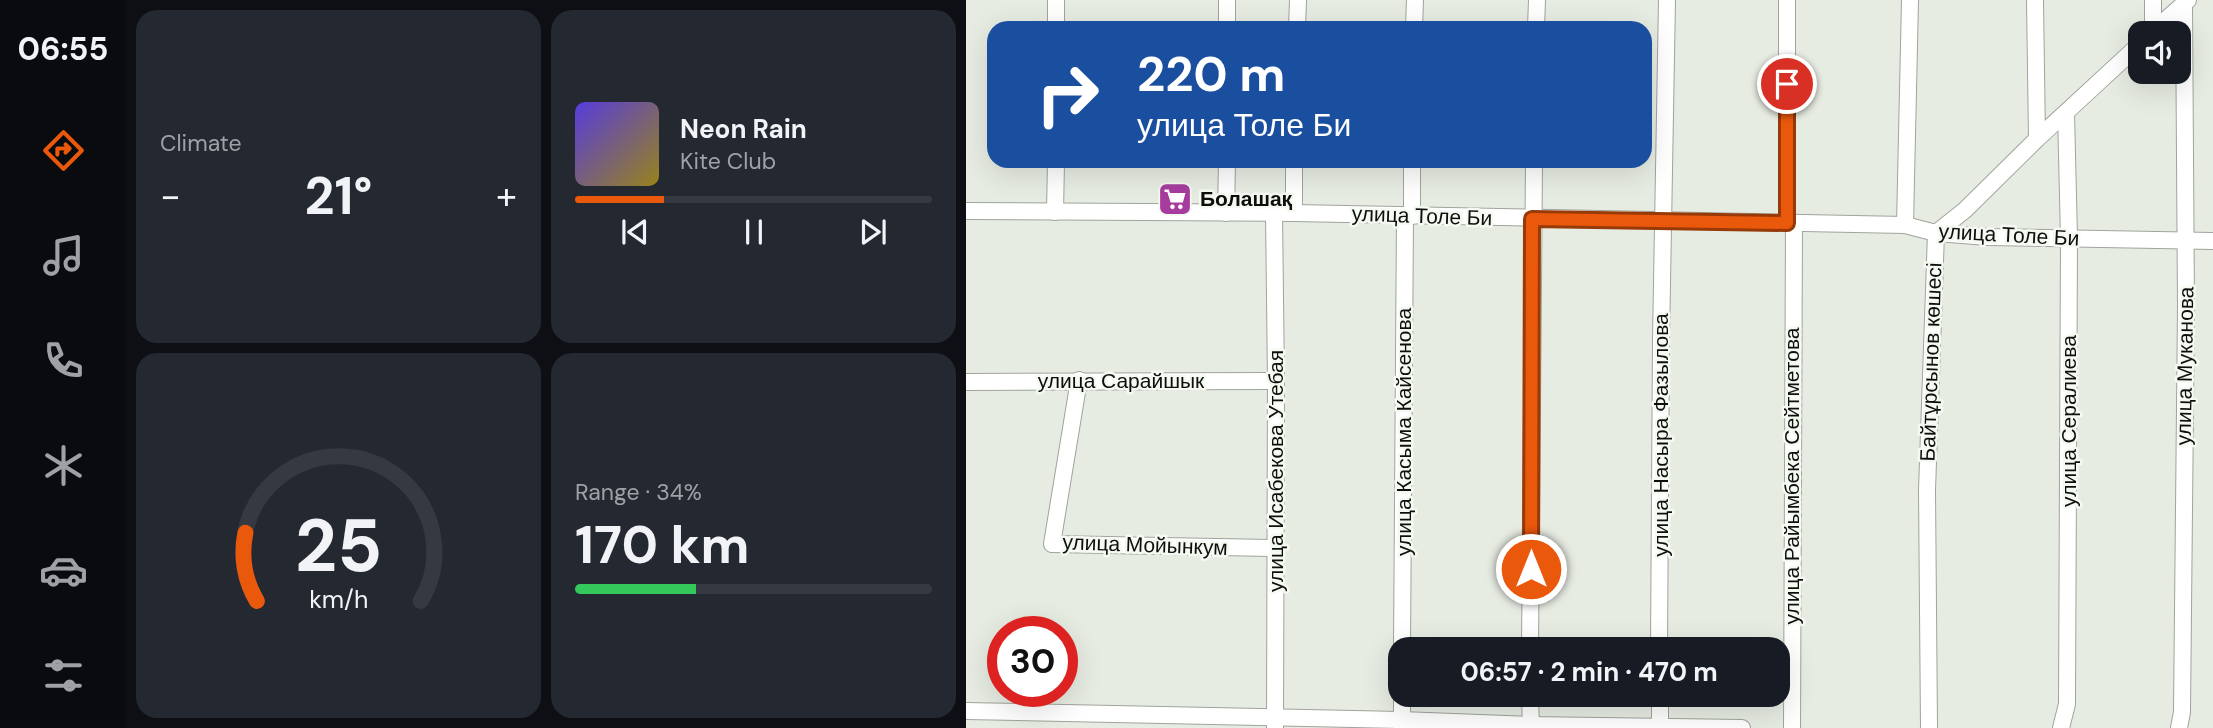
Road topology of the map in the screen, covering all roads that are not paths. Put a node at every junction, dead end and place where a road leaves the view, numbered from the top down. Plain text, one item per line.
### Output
1 (1056, 0) edge
2 (1227, 0) edge
3 (1298, 0) edge
4 (1415, 0) edge
5 (1537, 0) edge
6 (1667, 0) edge
7 (1787, 0) edge
8 (1910, 0) edge
9 (2035, 0) edge
10 (2153, 0) edge
11 (2186, 2) edge
12 (1056, 21) edge
13 (1227, 21) edge
14 (1297, 21) edge
15 (1414, 21) edge
16 (1536, 21) edge
17 (2152, 21) edge
18 (2164, 21) edge
19 (2128, 55) edge
20 (2066, 113) junction
21 (2037, 139) junction
22 (1056, 168) edge
23 (1227, 168) edge
24 (1294, 168) edge
25 (1412, 168) edge
26 (1534, 168) edge
27 (966, 211) edge
28 (1055, 212) junction
29 (1226, 213) junction
30 (1274, 213) junction
31 (1294, 213) junction
32 (1409, 215) junction
33 (1532, 219) junction
34 (1663, 221) junction
35 (1791, 223) junction
36 (1905, 225) junction
37 (1936, 233) junction
38 (2069, 238) junction
39 (2186, 241) junction
40 (2213, 241) edge
41 (1079, 380) junction
42 (1276, 381) junction
43 (966, 382) edge
44 (1276, 548) junction
45 (1402, 637) edge
46 (1530, 637) edge
47 (1659, 637) edge
48 (1530, 707) edge
49 (1660, 707) edge
50 (966, 711) edge
51 (1275, 723) edge
52 (1402, 724) edge
53 (1531, 727) edge
54 (1660, 728) edge
55 (1742, 728) edge
56 (1792, 728) edge
57 (1928, 728) edge
58 (2061, 728) edge
59 (2179, 728) edge

1 - 12 street
2 - 13 street
3 - 14 street
4 - 15 street
5 - 16 street
6 - 34 street, улица Насыра Фазылова
7 - 35 street, улица Райымбека Сейтметова
8 - 36 street
9 - 21 street
10 - 17 street
11 - 18 street
11 - 39 street, улица Муканова
19 - 20 street, Байтұрсынов көшесі
20 - 21 street, Байтұрсынов көшесі
20 - 38 street, улица Сералиева
21 - 37 street, Байтұрсынов көшесі
22 - 28 street
23 - 29 street
24 - 31 street
25 - 32 street, улица Касыма Кайсенова
26 - 33 street
27 - 28 street, улица Толе Би
28 - 29 street, улица Толе Би
29 - 30 street, улица Толе Би
30 - 31 street, улица Толе Би
30 - 42 street, улица Исабекова Утебая
31 - 32 street, улица Толе Би
32 - 33 street, улица Толе Би
32 - 45 street, улица Касыма Кайсенова
33 - 34 street, улица Толе Би
33 - 46 street
34 - 35 street, улица Толе Би
34 - 47 street, улица Насыра Фазылова
35 - 36 street, улица Толе Би
35 - 56 street, улица Райымбека Сейтметова
36 - 37 street, улица Толе Би
37 - 38 street, улица Толе Би
37 - 57 street, Байтұрсынов көшесі
38 - 39 street, улица Толе Би
38 - 58 street, улица Сералиева
39 - 40 street, улица Толе Би
39 - 59 street, улица Муканова
41 - 42 street, улица Сарайшык
41 - 43 street, улица Сарайшык
41 - 44 street, улица Мойынкум
42 - 44 street, улица Исабекова Утебая
44 - 51 street, улица Исабекова Утебая
48 - 53 street
49 - 54 street
50 - 51 street
51 - 52 street
52 - 53 street
53 - 54 street
54 - 55 street

